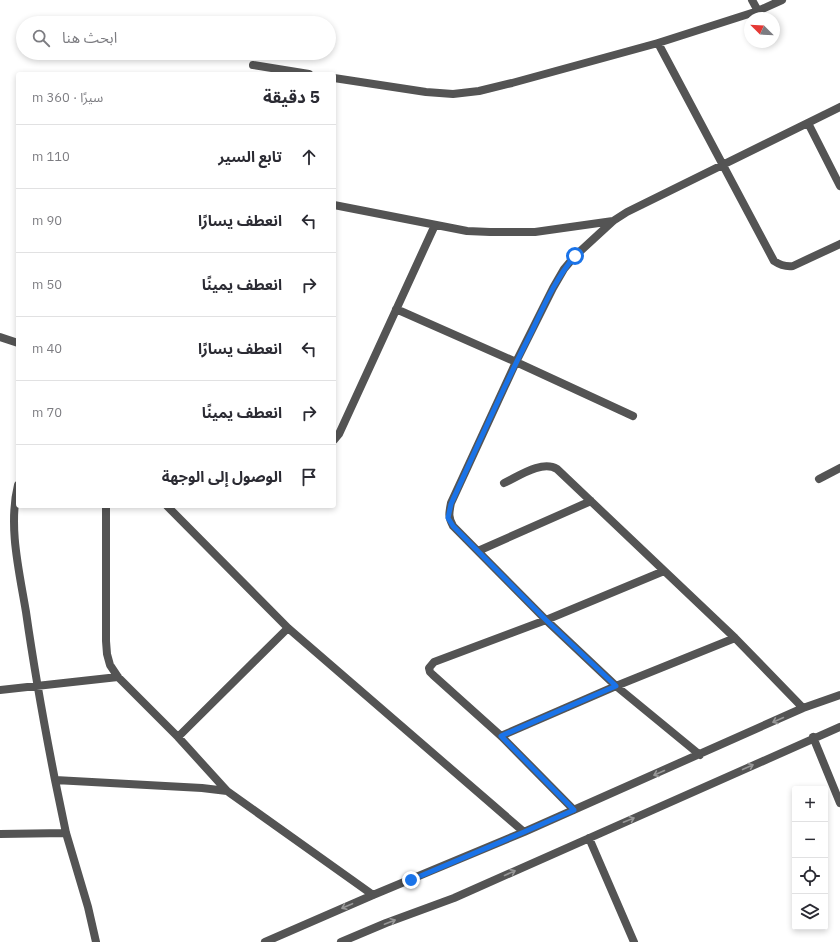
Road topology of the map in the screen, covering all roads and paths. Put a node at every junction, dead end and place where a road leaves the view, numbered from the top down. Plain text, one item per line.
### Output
1 (752, 0) edge
2 (782, 0) edge
3 (758, 11) junction
4 (658, 43) junction
5 (253, 65) dead end
6 (297, 72) edge
7 (336, 78) edge
8 (840, 107) edge
9 (808, 123) junction
10 (723, 164) junction
11 (840, 186) edge
12 (336, 205) edge
13 (613, 221) junction
14 (435, 225) junction
15 (840, 244) edge
16 (396, 309) junction
17 (0, 337) edge
18 (16, 342) edge
19 (516, 362) junction
20 (633, 416) dead end
21 (336, 437) edge
22 (840, 468) edge
23 (819, 479) dead end
24 (504, 484) dead end
25 (16, 499) edge
26 (591, 500) junction
27 (106, 508) edge
28 (169, 508) edge
29 (478, 551) junction
30 (664, 571) junction
31 (546, 620) junction
32 (288, 628) junction
33 (735, 638) junction
34 (118, 677) junction
35 (37, 686) junction
36 (616, 686) junction
37 (0, 690) edge
38 (840, 694) edge
39 (804, 708) junction
40 (840, 727) edge
41 (501, 736) junction
42 (178, 737) junction
43 (813, 738) junction
44 (700, 755) junction
45 (55, 780) junction
46 (226, 791) junction
47 (840, 803) edge
48 (574, 810) junction
49 (524, 832) junction
50 (66, 833) junction
51 (0, 834) edge
52 (589, 838) junction
53 (373, 895) junction
54 (96, 942) edge
55 (265, 942) edge
56 (341, 942) edge
57 (634, 942) edge

1 - 3 street
2 - 3 street
3 - 4 street
4 - 7 street
4 - 10 street
5 - 6 street
8 - 9 street
9 - 10 street
9 - 11 street
10 - 13 street
10 - 15 street
12 - 14 street
13 - 14 street
13 - 19 street
14 - 16 street
16 - 19 street
16 - 21 street
17 - 18 street
19 - 20 street
19 - 29 street
22 - 23 street
24 - 26 street
25 - 35 street
26 - 29 street
26 - 30 street
27 - 34 street
28 - 32 street
29 - 31 street
30 - 31 street
30 - 33 street
31 - 36 street
31 - 41 street
32 - 42 street
32 - 49 street
33 - 36 street
33 - 39 street
34 - 35 street
34 - 42 street
35 - 37 street
35 - 45 street
36 - 41 street
36 - 44 street
38 - 39 street
39 -> 44 street
40 - 43 street
41 - 48 street
42 - 46 street
43 - 47 street
52 -> 43 street
44 -> 48 street
45 - 46 street
45 - 50 street
46 - 53 street
48 - 49 street
49 - 53 street
50 - 51 street
50 - 54 street
56 -> 52 street
52 - 57 street
53 -> 55 street

